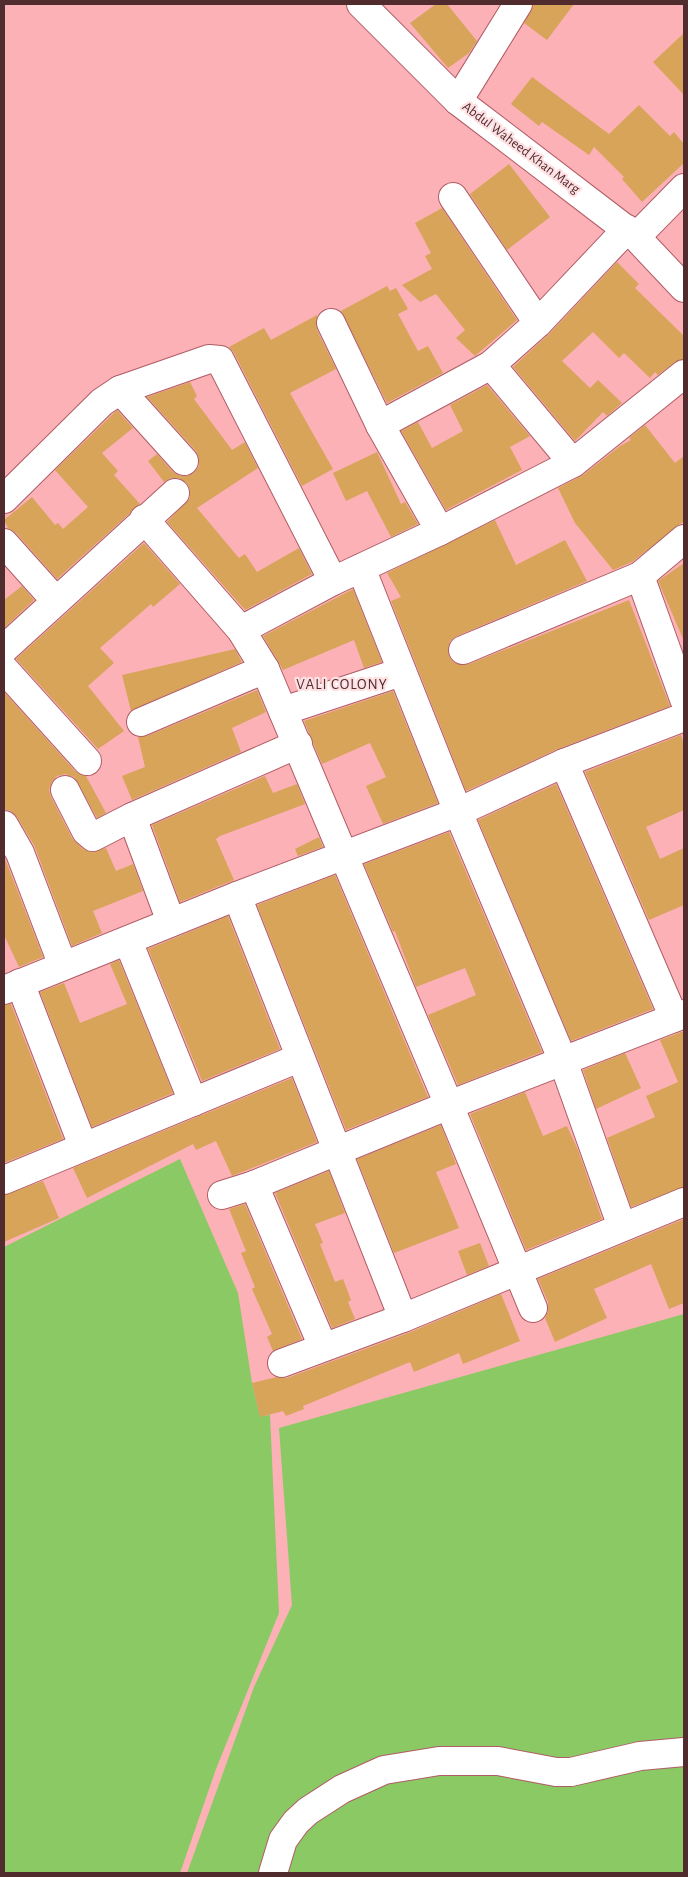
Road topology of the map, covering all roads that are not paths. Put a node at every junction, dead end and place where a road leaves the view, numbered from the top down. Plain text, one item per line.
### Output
1 (361, 4) edge
2 (518, 4) edge
3 (458, 101) junction
4 (684, 188) edge
5 (453, 197) dead end
6 (632, 233) junction
7 (684, 288) edge
8 (538, 322) junction
9 (331, 323) dead end
10 (491, 365) junction
11 (684, 374) edge
12 (120, 390) junction
13 (380, 425) junction
14 (184, 461) dead end
15 (574, 463) junction
16 (175, 493) dead end
17 (4, 498) edge
18 (144, 519) junction
19 (440, 531) junction
20 (684, 539) edge
21 (4, 543) edge
22 (361, 568) junction
23 (640, 576) junction
24 (333, 581) junction
25 (56, 601) junction
26 (241, 630) junction
27 (4, 649) edge
28 (463, 650) dead end
29 (4, 669) edge
30 (265, 670) junction
31 (402, 672) junction
32 (682, 686) edge
33 (283, 711) junction
34 (684, 717) edge
35 (142, 722) dead end
36 (298, 744) junction
37 (87, 761) dead end
38 (564, 763) junction
39 (66, 790) dead end
40 (458, 812) junction
41 (132, 817) junction
42 (4, 825) edge
43 (342, 855) junction
44 (237, 896) junction
45 (171, 922) junction
46 (128, 940) junction
47 (63, 966) junction
48 (12, 986) edge
49 (679, 1016) edge
50 (299, 1058) junction
51 (563, 1061) junction
52 (193, 1102) junction
53 (449, 1105) junction
54 (83, 1146) junction
55 (336, 1151) junction
56 (4, 1180) edge
57 (254, 1185) junction
58 (222, 1195) dead end
59 (684, 1202) edge
60 (622, 1227) junction
61 (518, 1272) junction
62 (533, 1308) dead end
63 (403, 1318) junction
64 (323, 1347) junction
65 (282, 1363) dead end
66 (684, 1752) edge
67 (273, 1873) edge

1 - 3 street, Abdul Waheed Khan Marg
2 - 3 street
3 - 6 street, Abdul Waheed Khan Marg
4 - 6 street
5 - 8 street
6 - 7 street, Abdul Waheed Khan Marg
6 - 8 street
8 - 10 street
9 - 13 street
10 - 13 street
10 - 15 street
11 - 15 street
12 - 14 street
12 - 17 street
12 - 24 street
13 - 19 street
15 - 19 street
16 - 18 street
18 - 25 street
18 - 26 street
19 - 22 street
20 - 23 street
21 - 25 street
22 - 24 street
22 - 31 street
23 - 28 street
23 - 32 street
24 - 26 street
25 - 27 street
26 - 30 street
29 - 37 street
30 - 33 street
30 - 35 street
31 - 33 street
31 - 40 street
33 - 36 street
34 - 38 street
36 - 41 street
36 - 43 street
38 - 40 street
38 - 49 street
39 - 41 street
40 - 43 street
40 - 51 street
41 - 45 street
42 - 47 street
43 - 44 street
43 - 53 street
44 - 45 street
44 - 50 street
45 - 46 street
46 - 47 street
46 - 52 street
47 - 48 street
48 - 54 street
49 - 51 street
50 - 52 street
50 - 55 street
51 - 53 street
51 - 60 street
52 - 54 street
53 - 55 street
53 - 61 street
54 - 56 street
55 - 57 street
55 - 63 street
57 - 58 street
57 - 64 street
59 - 60 street
60 - 61 street
61 - 62 street
61 - 63 street
63 - 64 street
64 - 65 street
66 - 67 street

